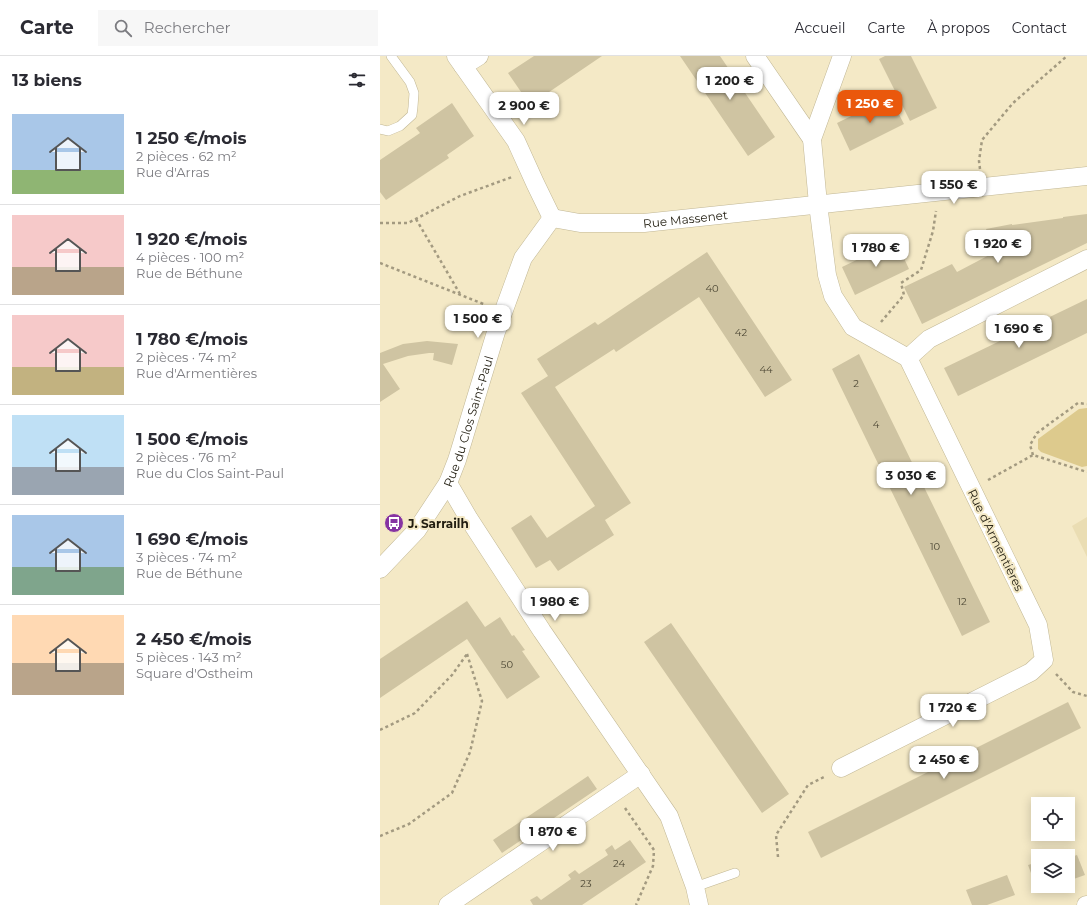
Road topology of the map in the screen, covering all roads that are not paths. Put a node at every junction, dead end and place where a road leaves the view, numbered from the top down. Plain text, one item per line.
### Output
1 (392, 56) edge
2 (479, 56) edge
3 (755, 56) edge
4 (842, 56) edge
5 (459, 61) edge
6 (380, 129) edge
7 (812, 138) junction
8 (1087, 176) edge
9 (818, 204) junction
10 (552, 218) junction
11 (1087, 259) edge
12 (908, 358) junction
13 (448, 484) junction
14 (380, 569) edge
15 (842, 768) road end
16 (641, 774) junction
17 (735, 873) dead end
18 (695, 887) junction
19 (448, 905) edge
20 (698, 905) edge

1 - 6 lane
2 - 5 street
3 - 7 street
4 - 7 street
5 - 10 street
7 - 9 street
8 - 9 street, Rue Massenet
9 - 10 street, Rue Massenet
9 - 12 street
10 - 13 street, Rue du Clos Saint-Paul
11 - 12 street
12 - 15 street, Rue d'Armentières
13 - 14 street
13 - 16 street, Rue du Clos Saint-Paul
16 - 18 street, Rue du Clos Saint-Paul
16 - 19 street
17 - 18 lane
18 - 20 street, Rue du Clos Saint-Paul

